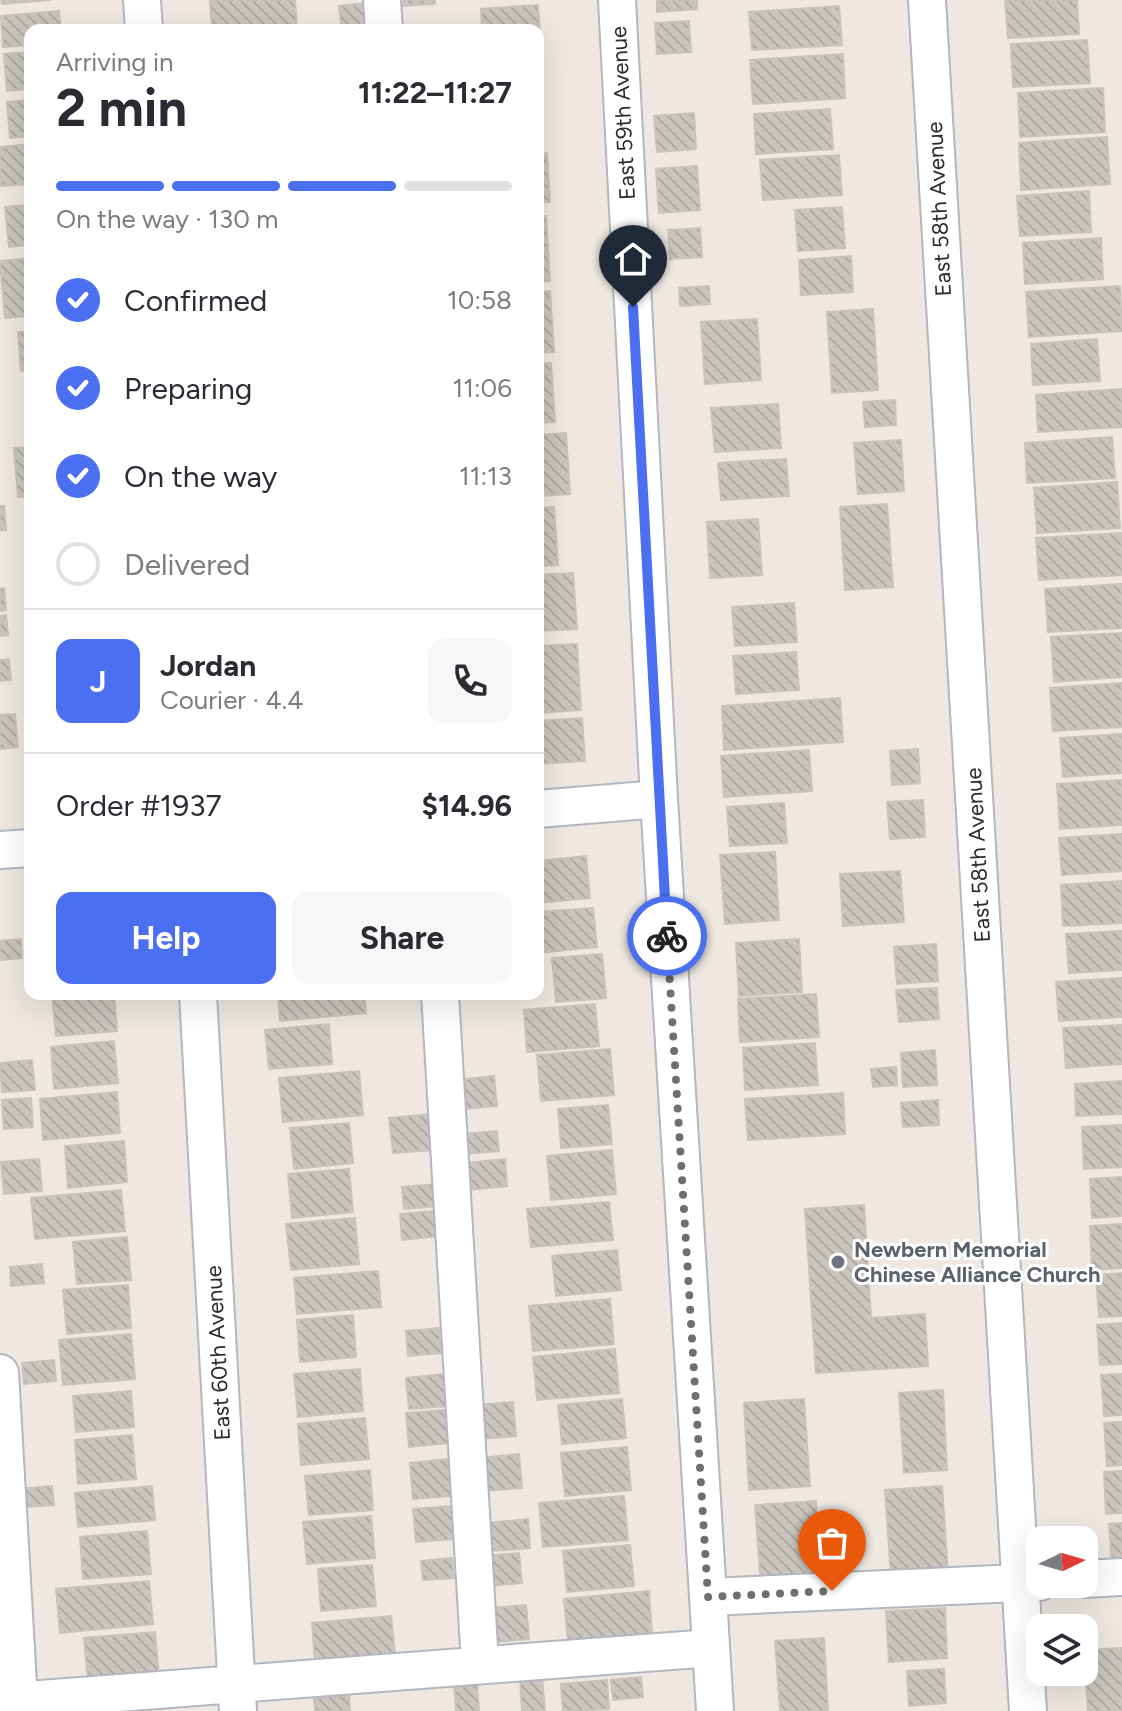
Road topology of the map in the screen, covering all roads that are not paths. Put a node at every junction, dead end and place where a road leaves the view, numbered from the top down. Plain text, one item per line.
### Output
1 (142, 0) edge
2 (382, 0) edge
3 (617, 0) edge
4 (927, 0) edge
5 (144, 24) edge
6 (384, 24) edge
7 (659, 799) junction
8 (544, 809) edge
9 (24, 848) edge
10 (0, 850) edge
11 (198, 1000) edge
12 (440, 1000) edge
13 (0, 1373) edge
14 (1027, 1526) edge
15 (1122, 1577) edge
16 (1098, 1578) edge
17 (1026, 1582) edge
18 (708, 1597) junction
19 (1031, 1598) edge
20 (711, 1648) junction
21 (480, 1664) junction
22 (238, 1697) edge
23 (10, 1702) edge
24 (715, 1711) edge
25 (1028, 1711) edge

1 - 5 street
2 - 6 street
3 - 7 street, East 59th Avenue
4 - 14 street, East 58th Avenue
7 - 8 street
7 - 18 street, East 59th Avenue
9 - 10 street
11 - 22 street, East 60th Avenue
12 - 21 street
13 - 23 street
15 - 16 street
17 - 18 street
18 - 20 street, East 59th Avenue
19 - 25 street, East 58th Avenue
20 - 21 street
20 - 24 street, East 59th Avenue
21 - 22 street
22 - 23 street

